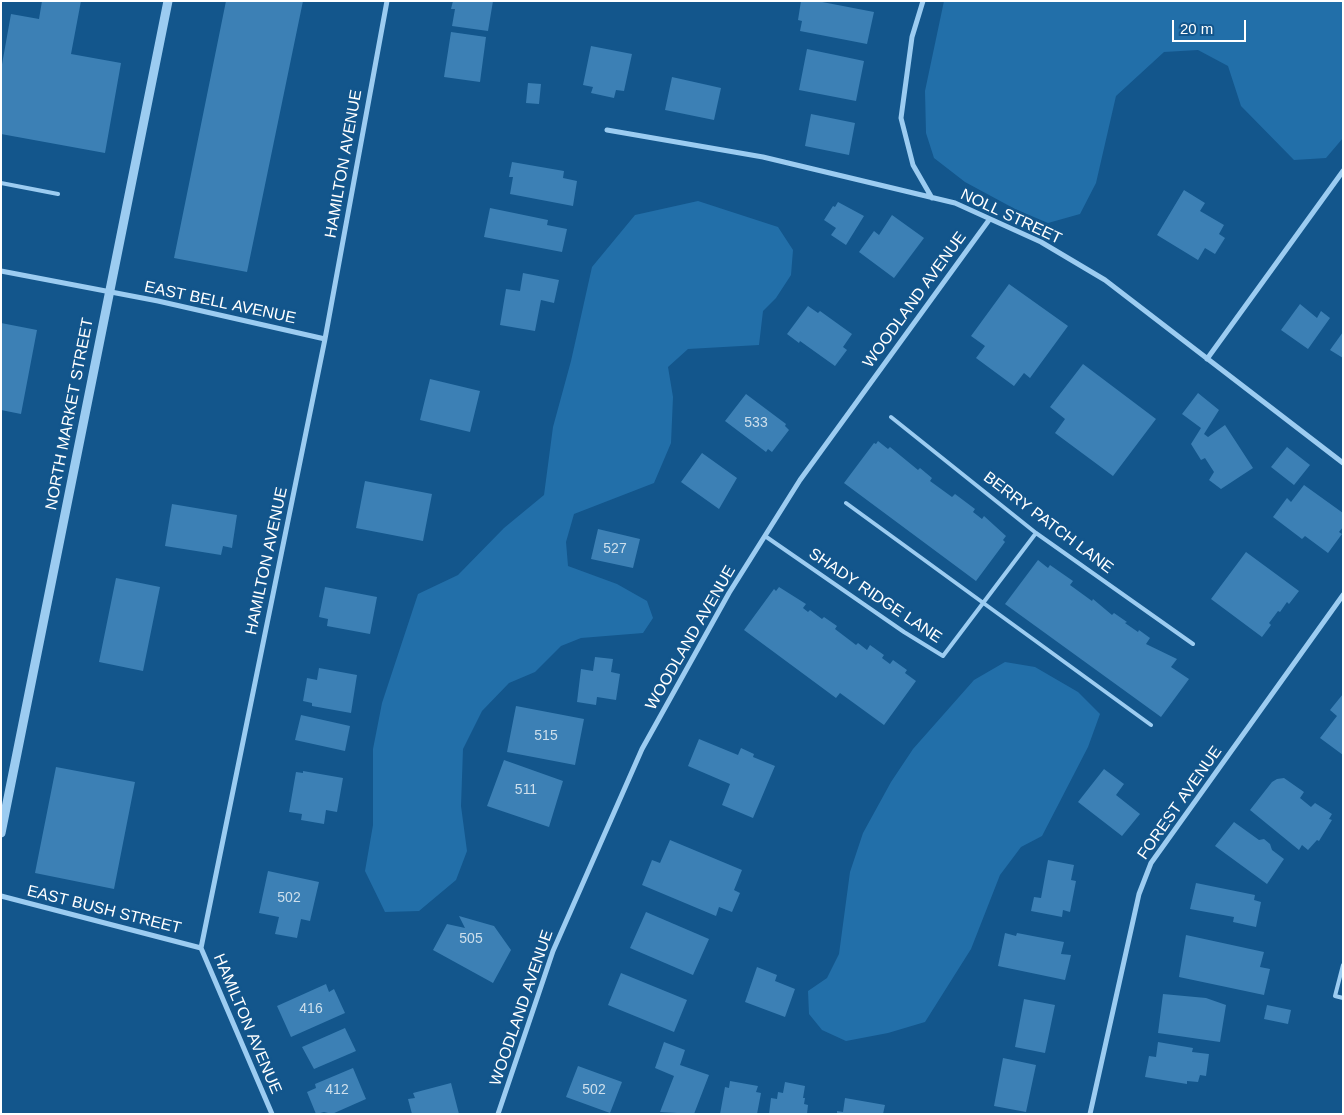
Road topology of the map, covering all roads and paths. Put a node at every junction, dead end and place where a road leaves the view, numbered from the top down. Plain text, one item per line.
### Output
1 (168, 1) edge
2 (387, 1) edge
3 (923, 1) edge
4 (607, 130) dead end
5 (1343, 172) edge
6 (1, 183) edge
7 (58, 194) dead end
8 (932, 198) junction
9 (989, 220) junction
10 (1, 271) edge
11 (110, 292) junction
12 (325, 338) junction
13 (1207, 359) junction
14 (891, 418) dead end
15 (1343, 463) edge
16 (846, 503) dead end
17 (1036, 532) junction
18 (765, 536) junction
19 (1343, 595) edge
20 (981, 603) junction
21 (1193, 644) dead end
22 (1151, 725) dead end
23 (1, 833) edge
24 (1, 896) edge
25 (201, 948) junction
26 (1343, 965) edge
27 (1343, 998) edge
28 (272, 1114) edge
29 (498, 1114) edge
30 (1090, 1114) edge

1 - 11 street, NORTH MARKET STREET
2 - 12 street, HAMILTON AVENUE
3 - 8 street
4 - 8 street, NOLL STREET
5 - 13 street
6 - 7 lane
8 - 9 street, NOLL STREET
9 - 13 street, NOLL STREET
9 - 18 street, WOODLAND AVENUE
10 - 11 street, EAST BELL AVENUE
11 - 12 street, EAST BELL AVENUE
11 - 23 street, NORTH MARKET STREET
12 - 25 street, HAMILTON AVENUE
13 - 15 street, NOLL STREET
14 - 17 lane, BERRY PATCH LANE
16 - 20 lane
17 - 20 lane, SHADY RIDGE LANE
17 - 21 lane, BERRY PATCH LANE
18 - 20 lane, SHADY RIDGE LANE
18 - 29 street, WOODLAND AVENUE
19 - 30 street, FOREST AVENUE
20 - 22 lane
24 - 25 street, EAST BUSH STREET
25 - 28 street, HAMILTON AVENUE
26 - 27 lane

